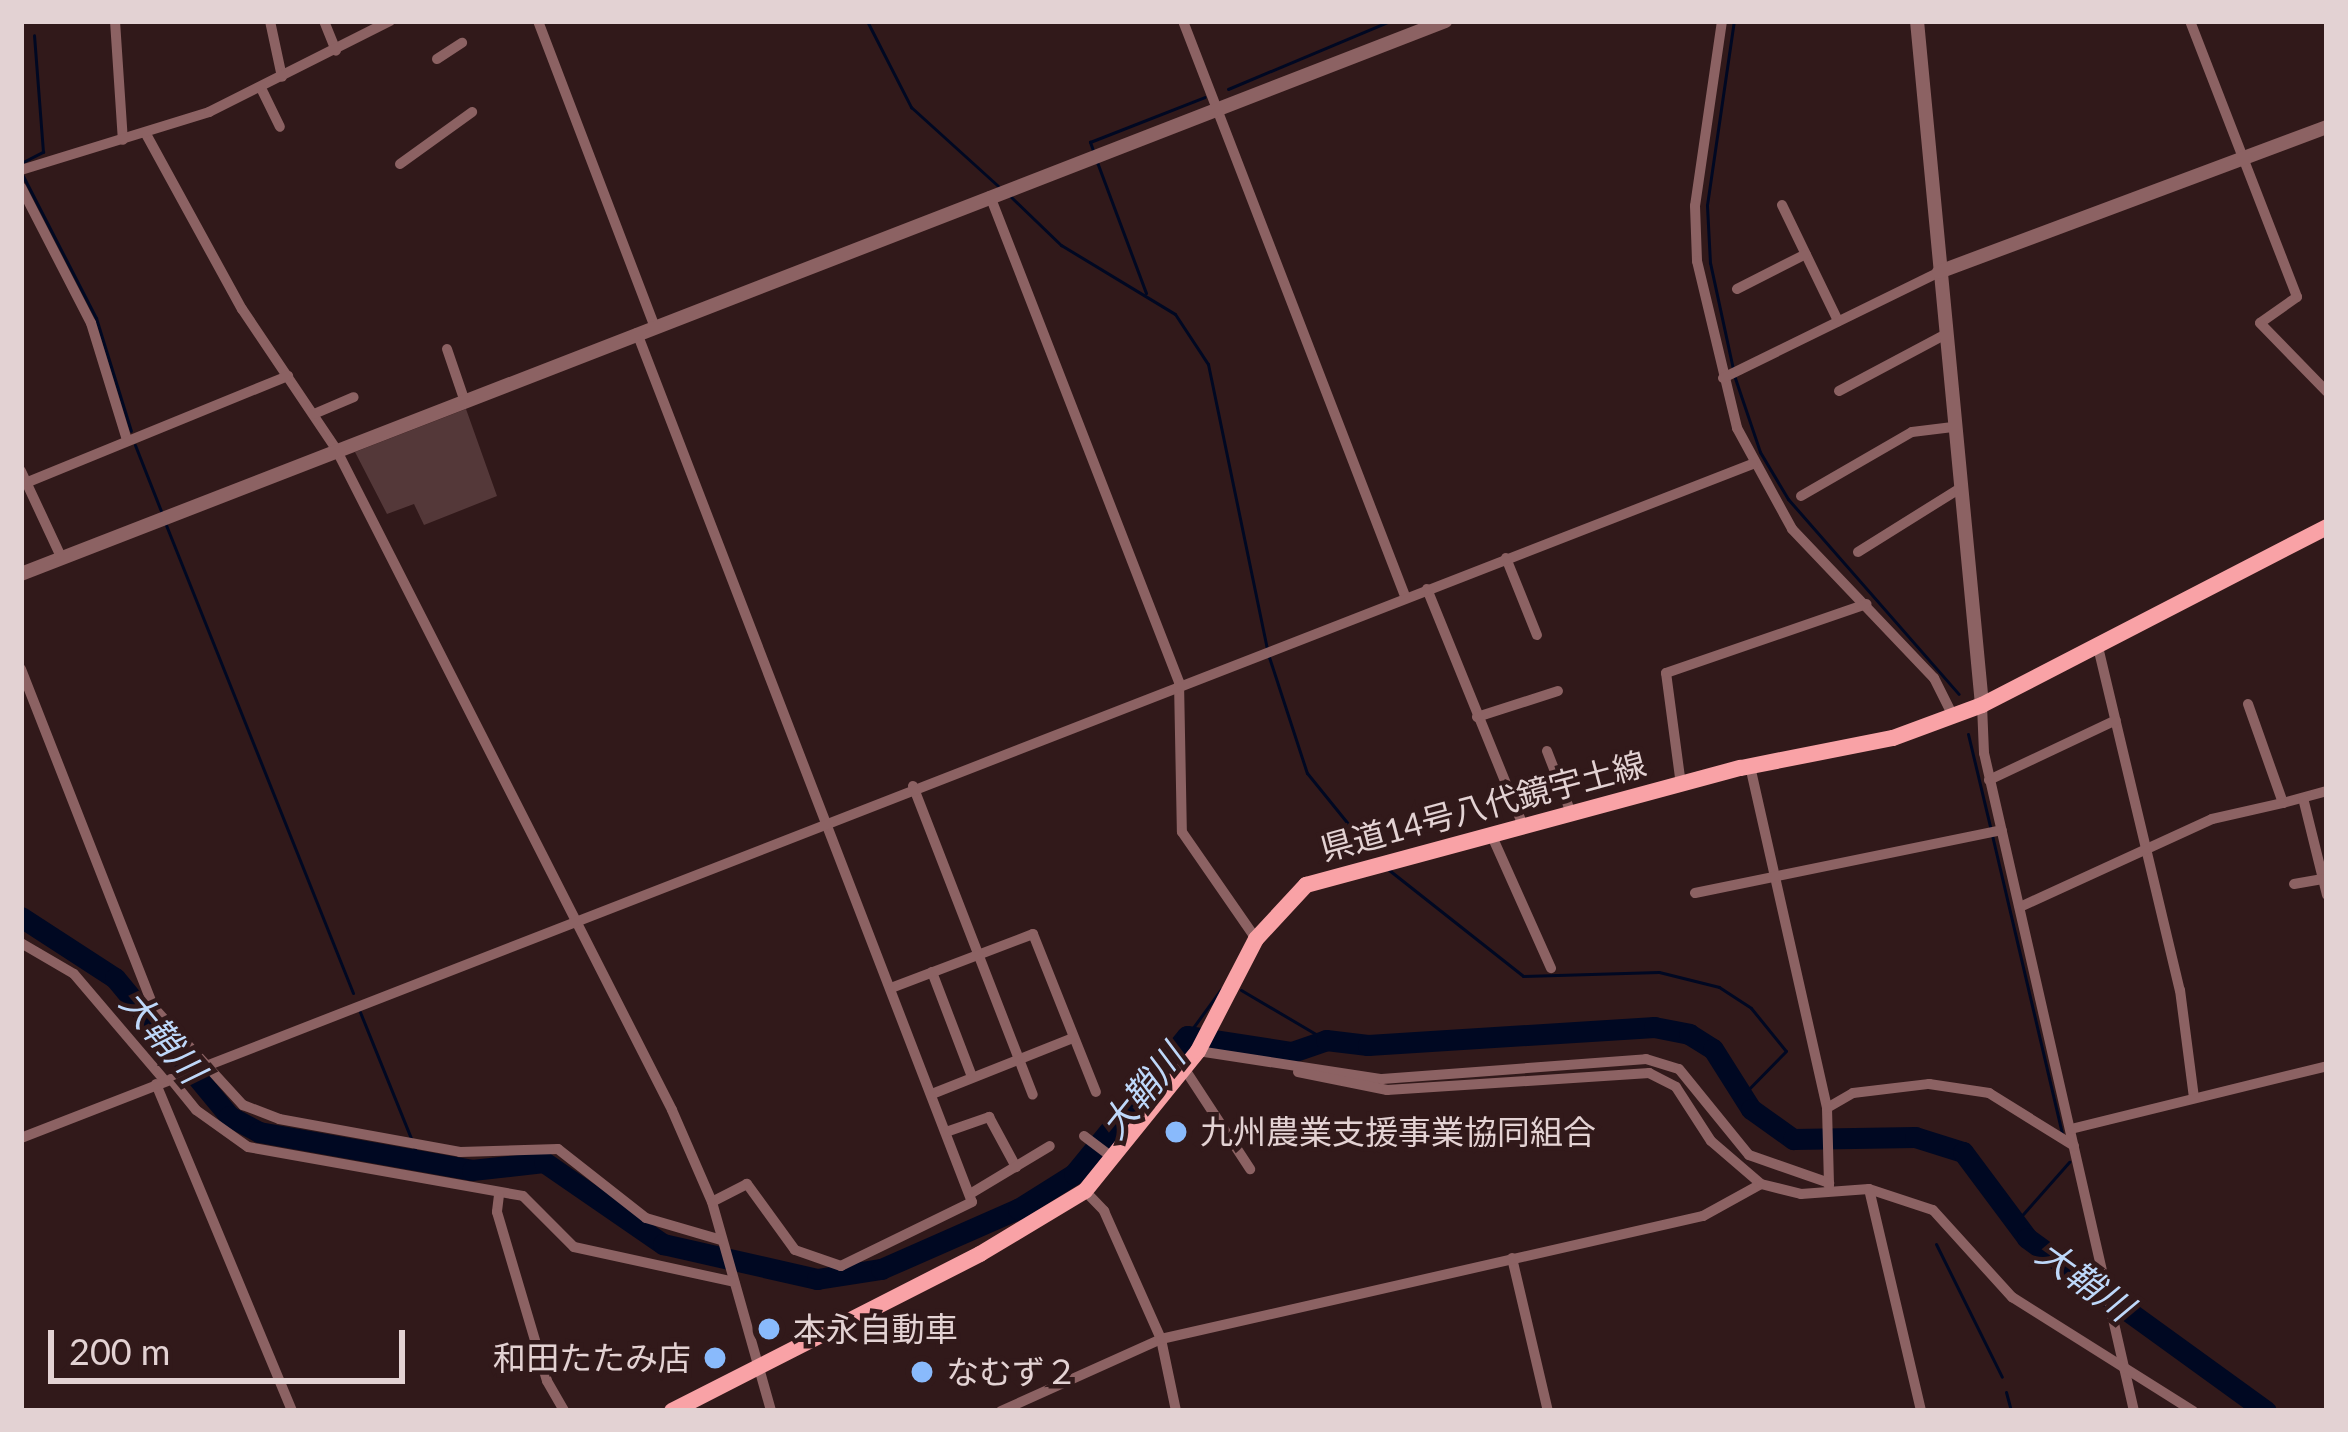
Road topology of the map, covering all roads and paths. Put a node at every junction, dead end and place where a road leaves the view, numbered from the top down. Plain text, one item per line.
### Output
1 (115, 21) edge
2 (270, 21) edge
3 (324, 21) edge
4 (390, 21) edge
5 (538, 21) edge
6 (1183, 21) edge
7 (1445, 21) edge
8 (1722, 21) edge
9 (1917, 21) edge
10 (2190, 21) edge
11 (462, 43) dead end
12 (336, 51) junction
13 (437, 59) dead end
14 (282, 77) junction
15 (261, 88) junction
16 (1216, 108) junction
17 (472, 112) dead end
18 (280, 127) dead end
19 (2327, 127) edge
20 (146, 134) junction
21 (123, 140) junction
22 (2242, 159) junction
23 (400, 164) dead end
24 (21, 170) edge
25 (21, 187) edge
26 (992, 195) junction
27 (1782, 205) dead end
28 (1806, 254) junction
29 (1939, 272) junction
30 (1737, 290) dead end
31 (1838, 321) junction
32 (654, 325) junction
33 (637, 333) junction
34 (1946, 334) junction
35 (447, 350) dead end
36 (288, 376) junction
37 (1728, 376) junction
38 (1839, 391) dead end
39 (2327, 392) edge
40 (354, 397) dead end
41 (464, 399) junction
42 (314, 414) junction
43 (1953, 427) junction
44 (127, 440) junction
45 (336, 449) junction
46 (1752, 464) junction
47 (25, 476) edge
48 (1959, 489) junction
49 (1801, 496) dead end
50 (2327, 527) edge
51 (1858, 552) dead end
52 (1506, 558) junction
53 (62, 559) junction
54 (21, 574) edge
55 (1427, 589) junction
56 (1405, 596) junction
57 (1866, 604) junction
58 (1537, 634) dead end
59 (2098, 647) junction
60 (21, 669) edge
61 (1179, 682) junction
62 (1558, 691) dead end
63 (2248, 704) dead end
64 (1982, 705) junction
65 (1953, 716) junction
66 (1477, 717) junction
67 (2116, 720) junction
68 (1547, 751) dead end
69 (1750, 766) junction
70 (1990, 780) junction
71 (1681, 785) junction
72 (913, 786) junction
73 (2327, 791) edge
74 (2303, 798) junction
75 (2283, 803) junction
76 (1570, 813) junction
77 (825, 819) junction
78 (1523, 825) junction
79 (2000, 830) junction
80 (1491, 833) junction
81 (2147, 847) junction
82 (1774, 876) junction
83 (2323, 879) junction
84 (2294, 884) dead end
85 (1695, 893) dead end
86 (2327, 895) edge
87 (2020, 907) junction
88 (573, 917) junction
89 (1256, 939) junction
90 (21, 943) edge
91 (978, 955) junction
92 (1551, 968) dead end
93 (932, 972) junction
94 (891, 988) junction
95 (1073, 1038) junction
96 (1200, 1049) junction
97 (1018, 1060) junction
98 (202, 1065) junction
99 (2327, 1066) edge
100 (1184, 1068) junction
101 (1289, 1068) junction
102 (972, 1077) junction
103 (167, 1080) junction
104 (1096, 1092) dead end
105 (932, 1094) junction
106 (1033, 1095) dead end
107 (2194, 1099) junction
108 (1827, 1108) junction
109 (2071, 1129) junction
110 (946, 1132) junction
111 (1084, 1136) dead end
112 (21, 1138) edge
113 (1051, 1146) dead end
114 (2074, 1146) junction
115 (1109, 1155) junction
116 (1016, 1168) junction
117 (1250, 1168) dead end
118 (1761, 1184) junction
119 (1828, 1189) junction
120 (1869, 1189) junction
121 (1085, 1191) junction
122 (970, 1194) junction
123 (499, 1195) junction
124 (712, 1202) junction
125 (722, 1243) junction
126 (1512, 1258) junction
127 (733, 1278) junction
128 (1161, 1339) junction
129 (2122, 1361) junction
130 (758, 1367) junction
131 (292, 1411) edge
132 (565, 1411) edge
133 (672, 1411) edge
134 (771, 1411) edge
135 (1001, 1411) edge
136 (1176, 1411) edge
137 (1548, 1411) edge
138 (1921, 1411) edge
139 (2134, 1411) edge
140 (2192, 1411) edge

1 - 21 street
2 - 14 street
3 - 12 street
4 - 12 street
5 - 32 street
6 - 16 street
7 - 16 street
8 - 37 street
9 - 29 street
10 - 22 street
11 - 13 street
12 - 14 street
14 - 15 street
15 - 18 street
15 - 20 street
16 - 26 street
16 - 56 street
17 - 23 street
19 - 22 street
20 - 21 street
20 - 36 street
21 - 24 street
22 - 29 street
22 - 39 street
25 - 44 street
26 - 32 street
26 - 61 street
27 - 28 street
28 - 30 street
28 - 31 street
29 - 31 street
29 - 34 street
31 - 37 street
32 - 33 street
33 - 41 street
33 - 77 street
34 - 38 street
34 - 43 street
35 - 41 street
36 - 42 street
36 - 44 street
37 - 46 street
40 - 42 street
41 - 45 street
42 - 45 street
43 - 48 street
43 - 49 street
44 - 47 street
45 - 53 street
45 - 88 street
46 - 52 street
46 - 57 street
47 - 53 street
48 - 51 street
48 - 64 street
50 - 59 main road, 県道14号八代鏡宇土線
52 - 55 street
52 - 58 street
53 - 54 street
55 - 56 street
55 - 66 street
56 - 61 street
57 - 65 street
57 - 71 street
59 - 64 main road, 県道14号八代鏡宇土線
59 - 67 street
60 - 98 street
61 - 72 street
61 - 89 street
62 - 66 street
63 - 75 street
64 - 65 main road, 県道14号八代鏡宇土線
64 - 70 street
65 - 69 main road, 県道14号八代鏡宇土線
66 - 78 street
67 - 70 street
67 - 81 street
68 - 76 street
69 - 71 main road, 県道14号八代鏡宇土線
69 - 82 street
70 - 79 street
71 - 76 main road, 県道14号八代鏡宇土線
72 - 77 street
72 - 91 street
73 - 74 street
74 - 75 street
74 - 83 street
75 - 81 street
76 - 78 main road, 県道14号八代鏡宇土線
77 - 88 street
77 - 94 street
78 - 80 main road, 県道14号八代鏡宇土線
79 - 82 street
79 - 87 street
80 - 89 main road, 県道14号八代鏡宇土線
80 - 92 street
81 - 87 street
81 - 107 street
82 - 85 street
82 - 108 street
83 - 84 street
83 - 86 street
87 - 109 street
88 - 98 street
88 - 124 street
89 - 96 main road, 県道14号八代鏡宇土線
90 - 103 street
91 - 93 street
91 - 95 street
91 - 97 street
93 - 94 street
93 - 102 street
94 - 105 street
95 - 97 street
95 - 104 street
96 - 100 main road, 県道14号八代鏡宇土線
96 - 101 street
97 - 102 street
97 - 106 street
98 - 103 street
98 - 125 street
99 - 107 street
100 - 115 main road, 県道14号八代鏡宇土線
100 - 117 street
101 - 118 street
101 - 119 street
102 - 105 street
103 - 112 street
103 - 123 street
103 - 131 street
105 - 110 street
107 - 109 street
108 - 114 street
108 - 119 street
109 - 114 street
110 - 116 street
110 - 122 street
111 - 115 street
113 - 116 street
114 - 129 street
115 - 121 main road, 県道14号八代鏡宇土線
116 - 122 street
118 - 119 street
118 - 126 street
119 - 120 street
120 - 129 street
120 - 138 street
121 - 128 street
121 - 130 main road, 県道14号八代鏡宇土線
122 - 124 street
123 - 127 street
123 - 132 street
124 - 125 street
125 - 127 street
126 - 128 street
126 - 137 street
127 - 130 street
128 - 135 street
128 - 136 street
129 - 139 street
129 - 140 street
130 - 133 main road, 県道14号八代鏡宇土線
130 - 134 street

